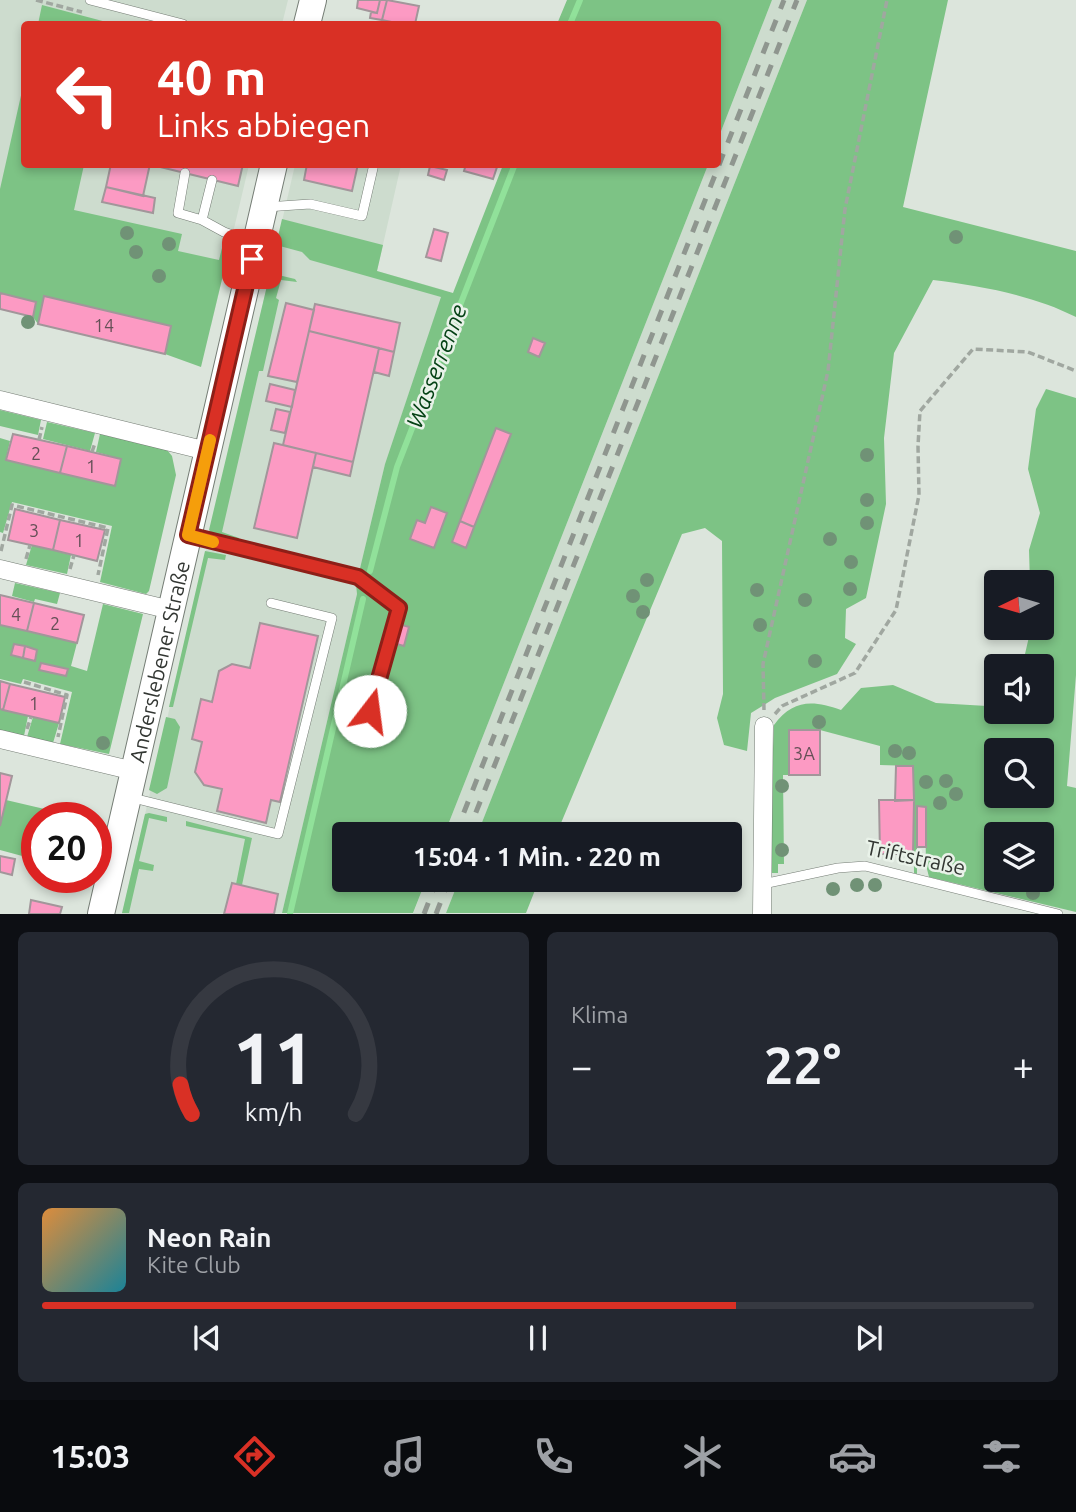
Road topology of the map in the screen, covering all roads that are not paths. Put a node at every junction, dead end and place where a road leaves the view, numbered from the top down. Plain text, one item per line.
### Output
1 (90, 0) edge
2 (313, 0) edge
3 (171, 21) edge
4 (308, 21) edge
5 (273, 168) edge
6 (373, 168) edge
7 (185, 173) dead end
8 (212, 180) dead end
9 (264, 207) junction
10 (202, 220) junction
11 (256, 244) junction
12 (0, 400) edge
13 (208, 451) junction
14 (188, 535) junction
15 (0, 569) edge
16 (271, 603) dead end
17 (171, 610) junction
18 (370, 711) dead end
19 (764, 726) road end
20 (0, 739) edge
21 (131, 784) junction
22 (763, 884) junction
23 (101, 914) edge
24 (762, 914) edge
25 (1058, 914) edge

1 - 3 lane
2 - 4 main road
5 - 9 main road, Anderslebener Straße
6 - 9 lane
7 - 10 lane
8 - 10 lane
9 - 11 main road, Anderslebener Straße
10 - 11 lane
11 - 13 main road, Anderslebener Straße
12 - 13 street
13 - 14 main road, Anderslebener Straße
14 - 17 main road, Anderslebener Straße
14 - 18 lane
15 - 17 street
16 - 21 lane
17 - 21 main road, Anderslebener Straße
19 - 22 street
20 - 21 street
21 - 23 main road, Anderslebener Straße
22 - 24 street
22 - 25 lane, Triftstraße

